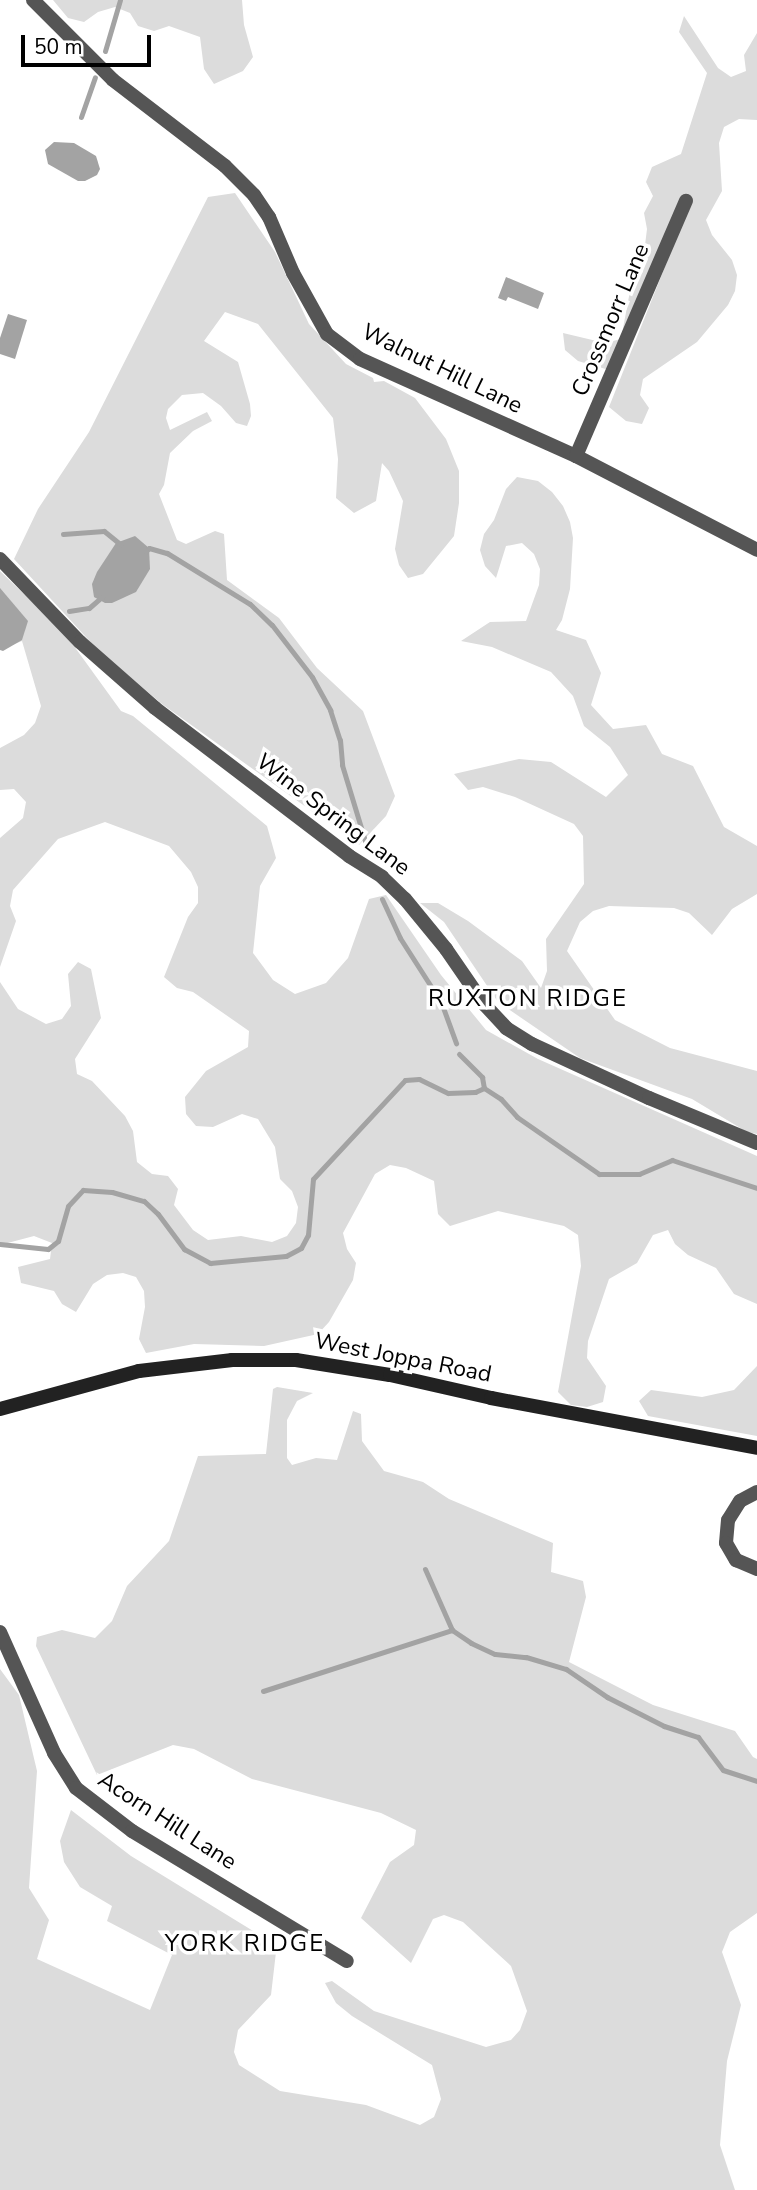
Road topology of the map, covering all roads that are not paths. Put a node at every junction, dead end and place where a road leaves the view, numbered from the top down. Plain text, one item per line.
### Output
1 (33, 0) edge
2 (686, 201) dead end
3 (576, 456) junction
4 (757, 550) edge
5 (0, 559) edge
6 (757, 1143) edge
7 (0, 1409) edge
8 (757, 1448) edge
9 (757, 1492) edge
10 (757, 1569) edge
11 (0, 1632) edge
12 (347, 1961) dead end

1 - 3 street, Walnut Hill Lane
2 - 3 street, Crossmorr Lane
3 - 4 street, Walnut Hill Lane
5 - 6 street, Wine Spring Lane
7 - 8 street, West Joppa Road
9 - 10 street
11 - 12 street, Acorn Hill Lane

